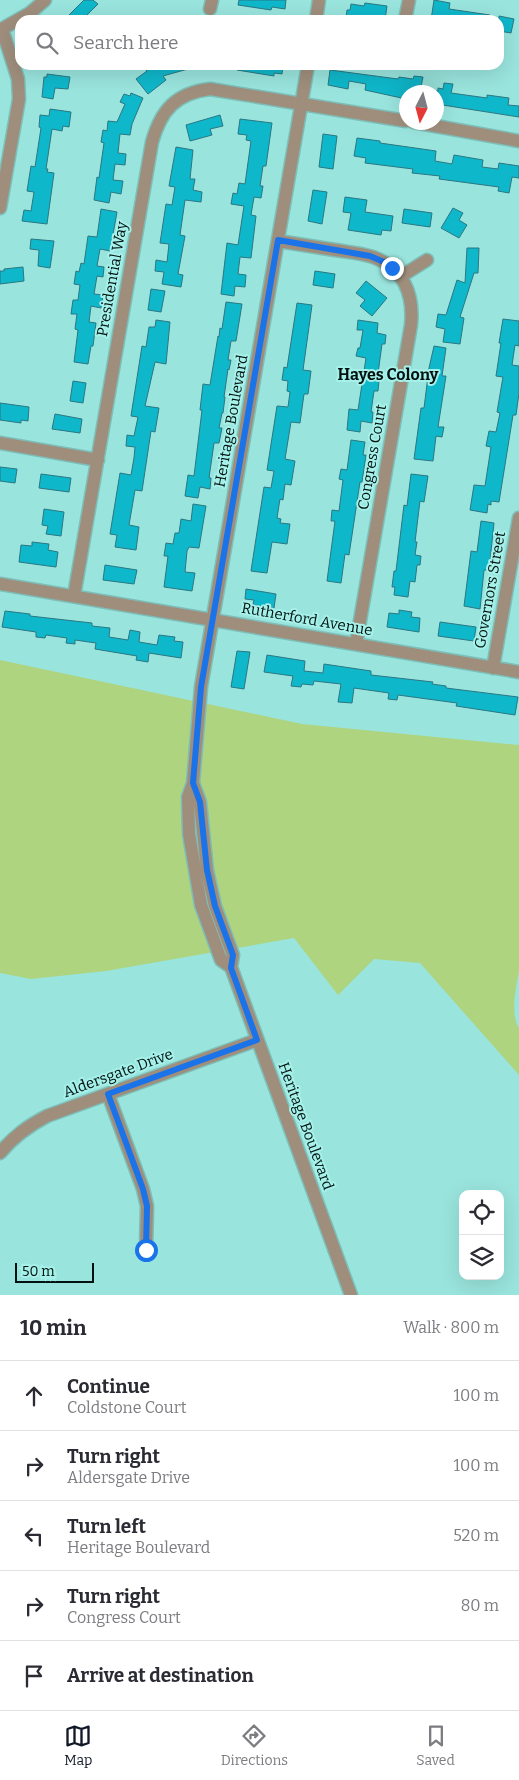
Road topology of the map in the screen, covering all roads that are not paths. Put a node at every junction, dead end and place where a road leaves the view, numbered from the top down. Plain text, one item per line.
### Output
1 (45, 0) edge
2 (319, 0) edge
3 (409, 0) edge
4 (26, 15) edge
5 (317, 15) edge
6 (406, 15) edge
7 (15, 21) edge
8 (1, 29) edge
9 (15, 69) edge
10 (15, 70) edge
11 (307, 70) edge
12 (302, 104) junction
13 (399, 120) edge
14 (444, 128) edge
15 (519, 141) edge
16 (0, 208) edge
17 (278, 240) junction
18 (427, 260) dead end
19 (400, 277) junction
20 (0, 443) edge
21 (98, 460) junction
22 (519, 518) edge
23 (0, 584) edge
24 (74, 596) junction
25 (213, 620) junction
26 (356, 644) junction
27 (493, 668) junction
28 (519, 672) edge
29 (257, 1040) junction
30 (108, 1094) junction
31 (0, 1153) edge
32 (146, 1250) dead end
33 (351, 1295) edge

1 - 4 street
2 - 5 street
3 - 6 street
7 - 8 street
8 - 9 street
10 - 16 street
11 - 12 street, Heritage Boulevard
12 - 13 street, Presidential Way
12 - 17 street, Heritage Boulevard
12 - 21 street, Presidential Way
14 - 15 street
17 - 19 street, Congress Court
17 - 25 street, Heritage Boulevard
18 - 19 street
19 - 26 street, Congress Court
20 - 21 street
21 - 24 street, Presidential Way
22 - 27 street, Governors Street
23 - 24 street, Rutherford Avenue
24 - 25 street, Rutherford Avenue
25 - 26 street, Rutherford Avenue
25 - 29 street, Heritage Boulevard
26 - 27 street, Rutherford Avenue
27 - 28 street, Rutherford Avenue
29 - 30 street, Aldersgate Drive
29 - 33 street, Heritage Boulevard
30 - 31 street, Aldersgate Drive
30 - 32 street

